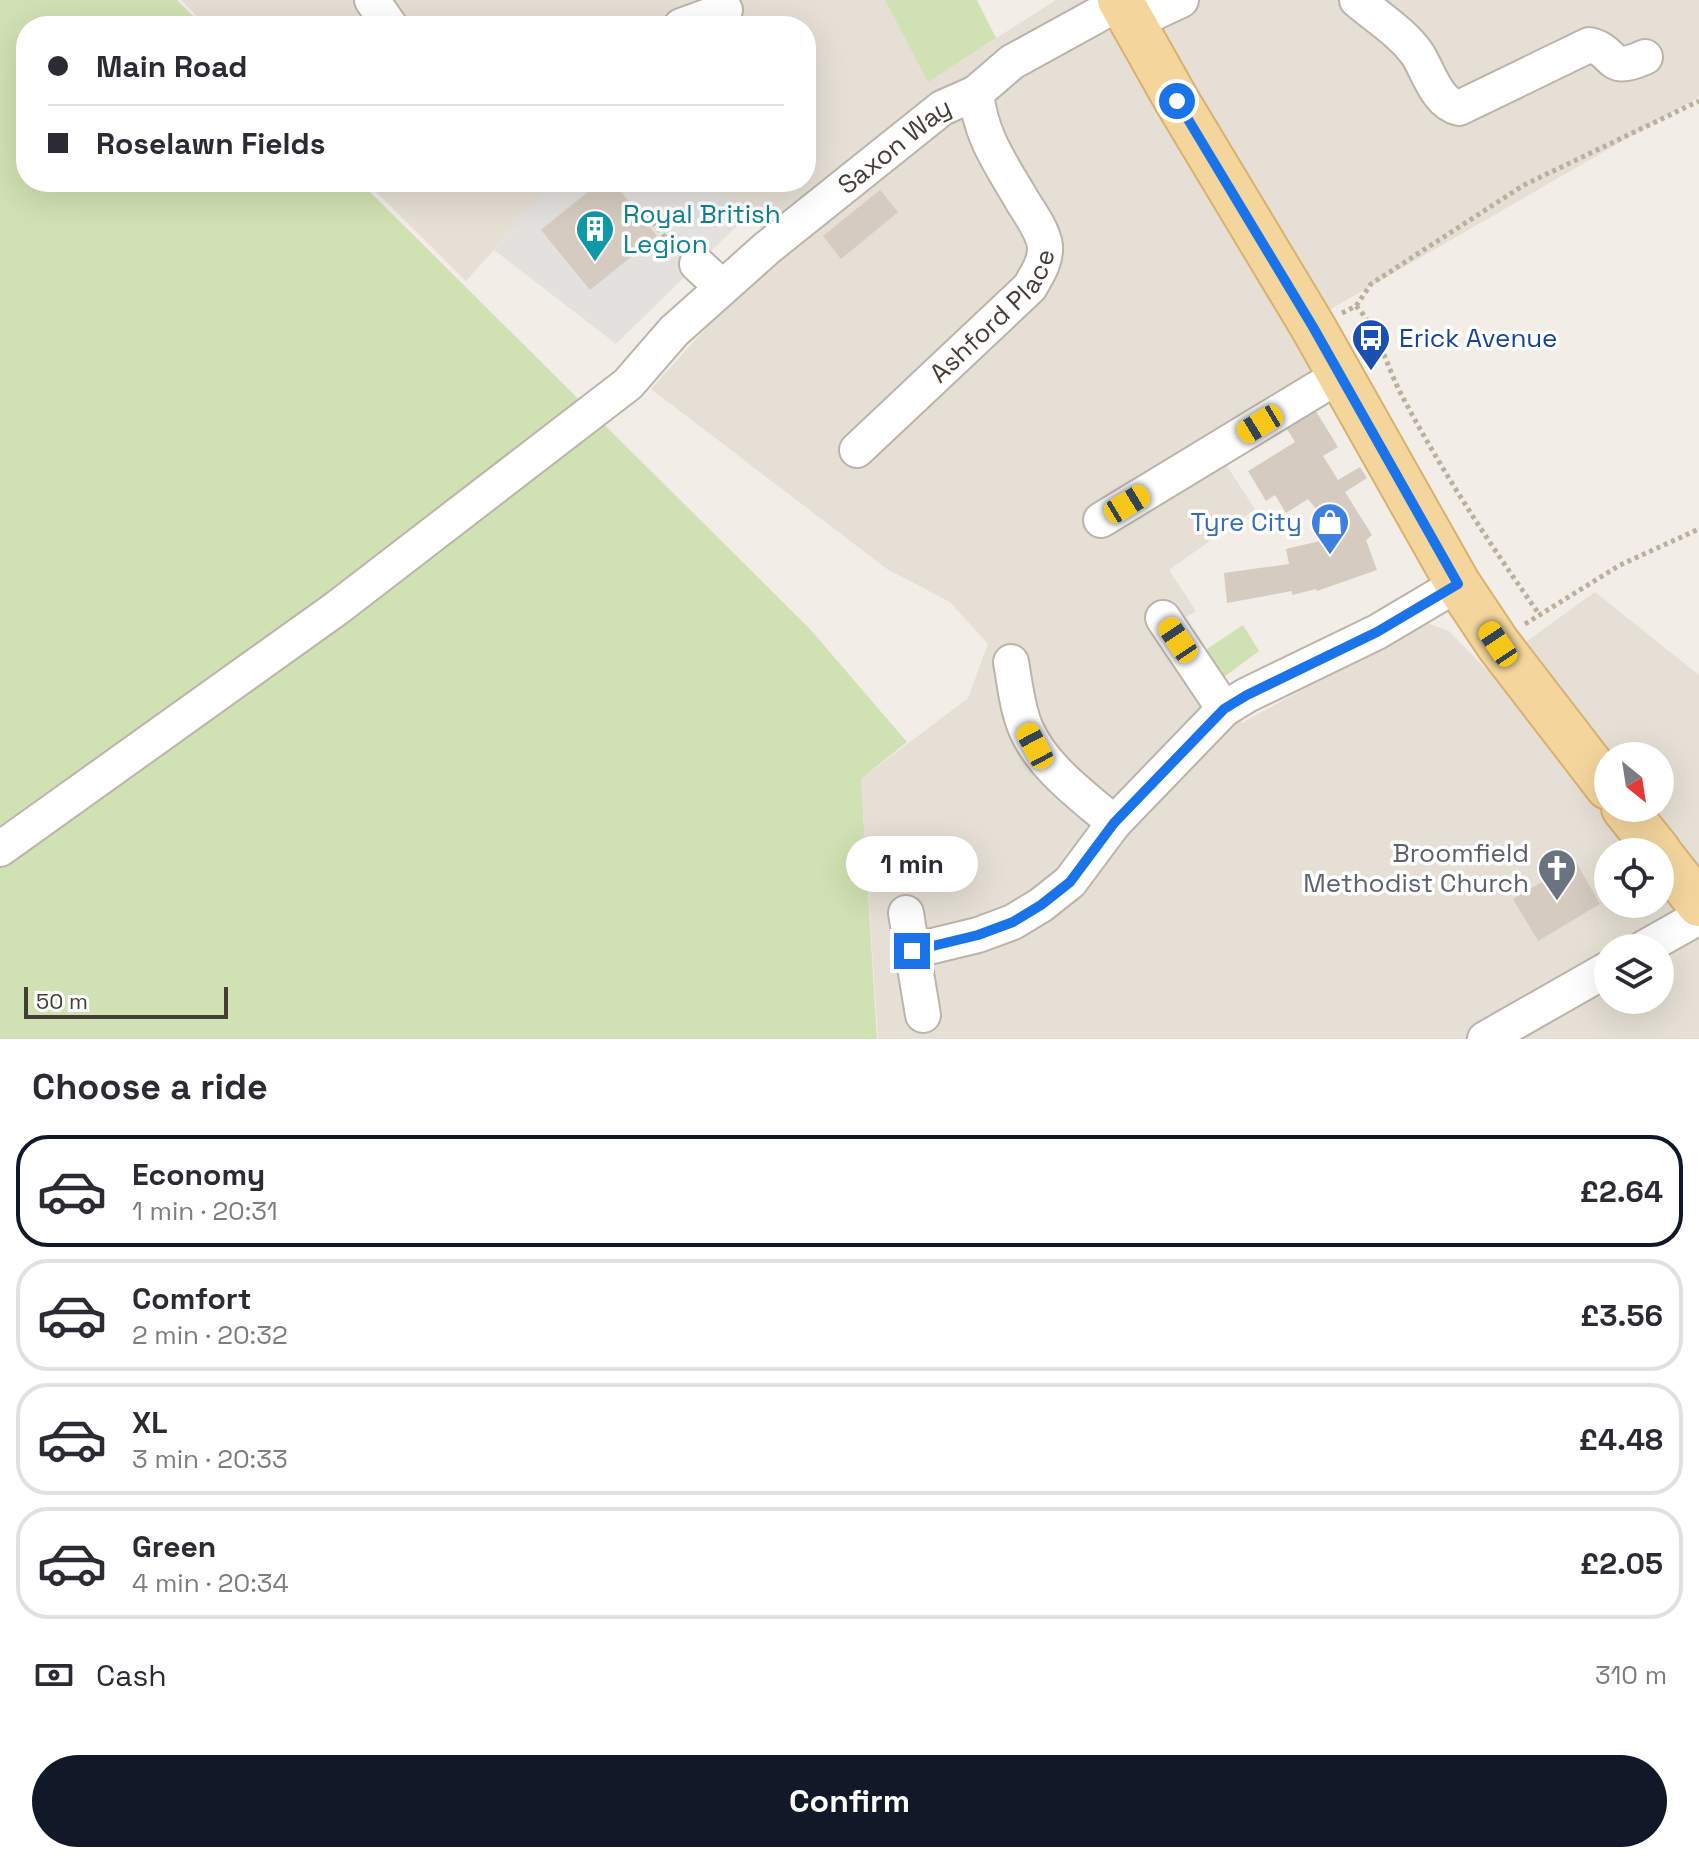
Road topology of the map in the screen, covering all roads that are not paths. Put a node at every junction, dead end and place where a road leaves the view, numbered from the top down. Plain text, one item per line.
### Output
1 (1181, 0) edge
2 (1357, 0) edge
3 (1125, 8) edge
4 (725, 10) dead end
5 (708, 16) edge
6 (1645, 57) dead end
7 (976, 93) junction
8 (684, 255) road end
9 (722, 287) junction
10 (1340, 375) junction
11 (857, 450) dead end
12 (1101, 520) dead end
13 (1458, 584) junction
14 (1163, 618) dead end
15 (1011, 662) dead end
16 (1224, 709) junction
17 (1594, 769) edge
18 (1635, 822) edge
19 (1114, 823) junction
20 (1647, 838) edge
21 (0, 849) edge
22 (1674, 872) edge
23 (1699, 904) edge
24 (906, 913) dead end
25 (1699, 917) edge
26 (1669, 934) edge
27 (912, 951) junction
28 (1594, 977) edge
29 (923, 1015) dead end
30 (1485, 1039) edge

1 - 3 street
2 - 6 street
3 - 7 street
3 - 10 main road
4 - 5 street
7 - 9 street, Saxon Way
7 - 11 street, Ashford Place
8 - 9 street
9 - 21 street, Saxon Way
10 - 12 street
10 - 13 main road
13 - 16 street
13 - 17 main road
14 - 16 street
15 - 19 street
16 - 19 street
18 - 20 main road
19 - 27 street
22 - 23 main road
24 - 27 street
25 - 26 street
27 - 29 street
28 - 30 street

